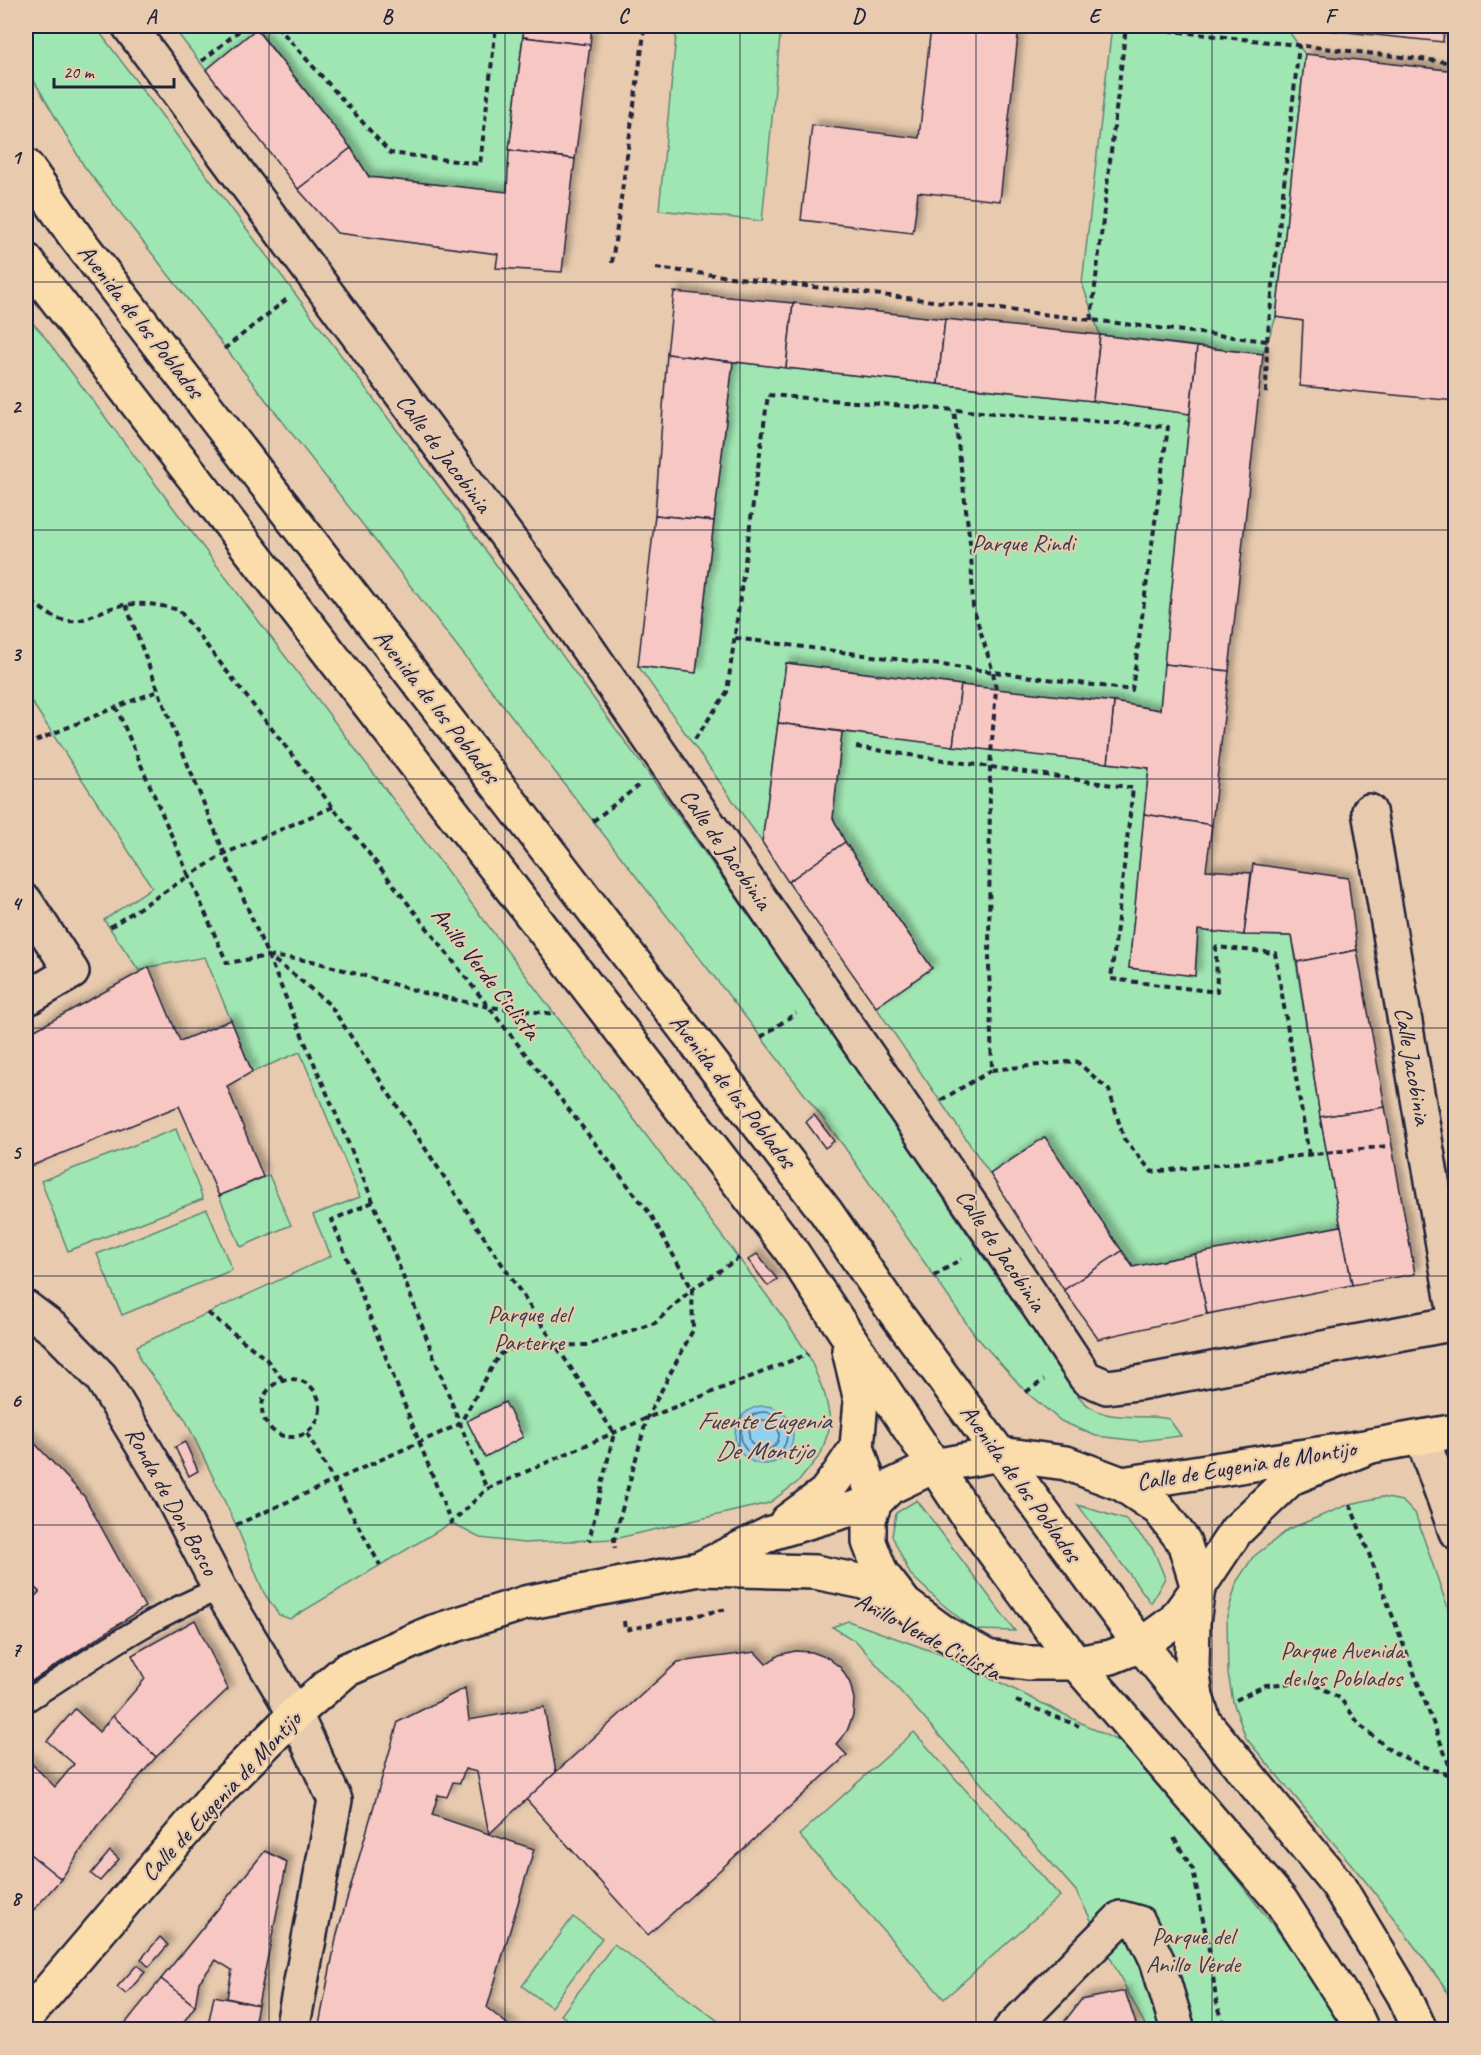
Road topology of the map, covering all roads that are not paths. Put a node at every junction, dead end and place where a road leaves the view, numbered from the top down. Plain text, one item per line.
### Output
1 (129, 26) edge
2 (26, 166) edge
3 (26, 260) edge
4 (1369, 811) dead end
5 (26, 902) edge
6 (26, 999) edge
7 (26, 1308) edge
8 (1455, 1322) edge
9 (845, 1331) junction
10 (1455, 1431) edge
11 (1422, 1437) junction
12 (1371, 1446) junction
13 (856, 1447) junction
14 (1000, 1454) junction
15 (934, 1466) junction
16 (1122, 1484) junction
17 (875, 1502) junction
18 (1455, 1532) edge
19 (771, 1533) junction
20 (699, 1569) junction
21 (220, 1588) junction
22 (1198, 1588) junction
23 (905, 1604) junction
24 (1141, 1645) junction
25 (1076, 1663) junction
26 (26, 1701) edge
27 (295, 1714) junction
28 (1205, 1723) junction
29 (26, 2017) edge
30 (292, 2030) edge
31 (1010, 2030) edge
32 (1178, 2030) edge
33 (1362, 2030) edge
34 (1420, 2030) edge

1 - 8 street, Calle de Jacobinia
2 - 14 main road, Avenida de los Poblados
3 - 9 main road
4 - 8 street, Calle Jacobinia
5 - 6 street
7 - 21 street, Ronda de Don Bosco
9 - 13 main road
9 - 15 main road
10 - 11 main road, Calle de Eugenia de Montijo
11 - 12 main road, Calle de Eugenia de Montijo
11 - 18 street
12 - 16 main road, Calle de Eugenia de Montijo
12 - 22 main road, Calle de Eugenia de Montijo
13 - 17 main road
13 - 19 main road
14 - 15 main road
14 - 16 main road
14 - 24 main road, Avenida de los Poblados
15 - 17 main road
15 - 25 main road
16 - 22 main road
17 - 19 main road, Calle de Eugenia de Montijo
17 - 23 main road
19 - 20 main road, Calle de Eugenia de Montijo
20 - 23 main road, Calle de Eugenia de Montijo
20 - 27 main road, Calle de Eugenia de Montijo
21 - 26 lane
21 - 27 street, Ronda de Don Bosco
22 - 24 main road, Calle de Eugenia de Montijo
22 - 28 main road
23 - 25 main road, Calle de Eugenia de Montijo
24 - 25 main road, Calle de Eugenia de Montijo
24 - 28 main road, Avenida de los Poblados
25 - 33 main road
27 - 29 main road, Calle de Eugenia de Montijo
27 - 30 street, Ronda de Don Bosco
28 - 34 main road, Avenida de los Poblados
31 - 32 street

